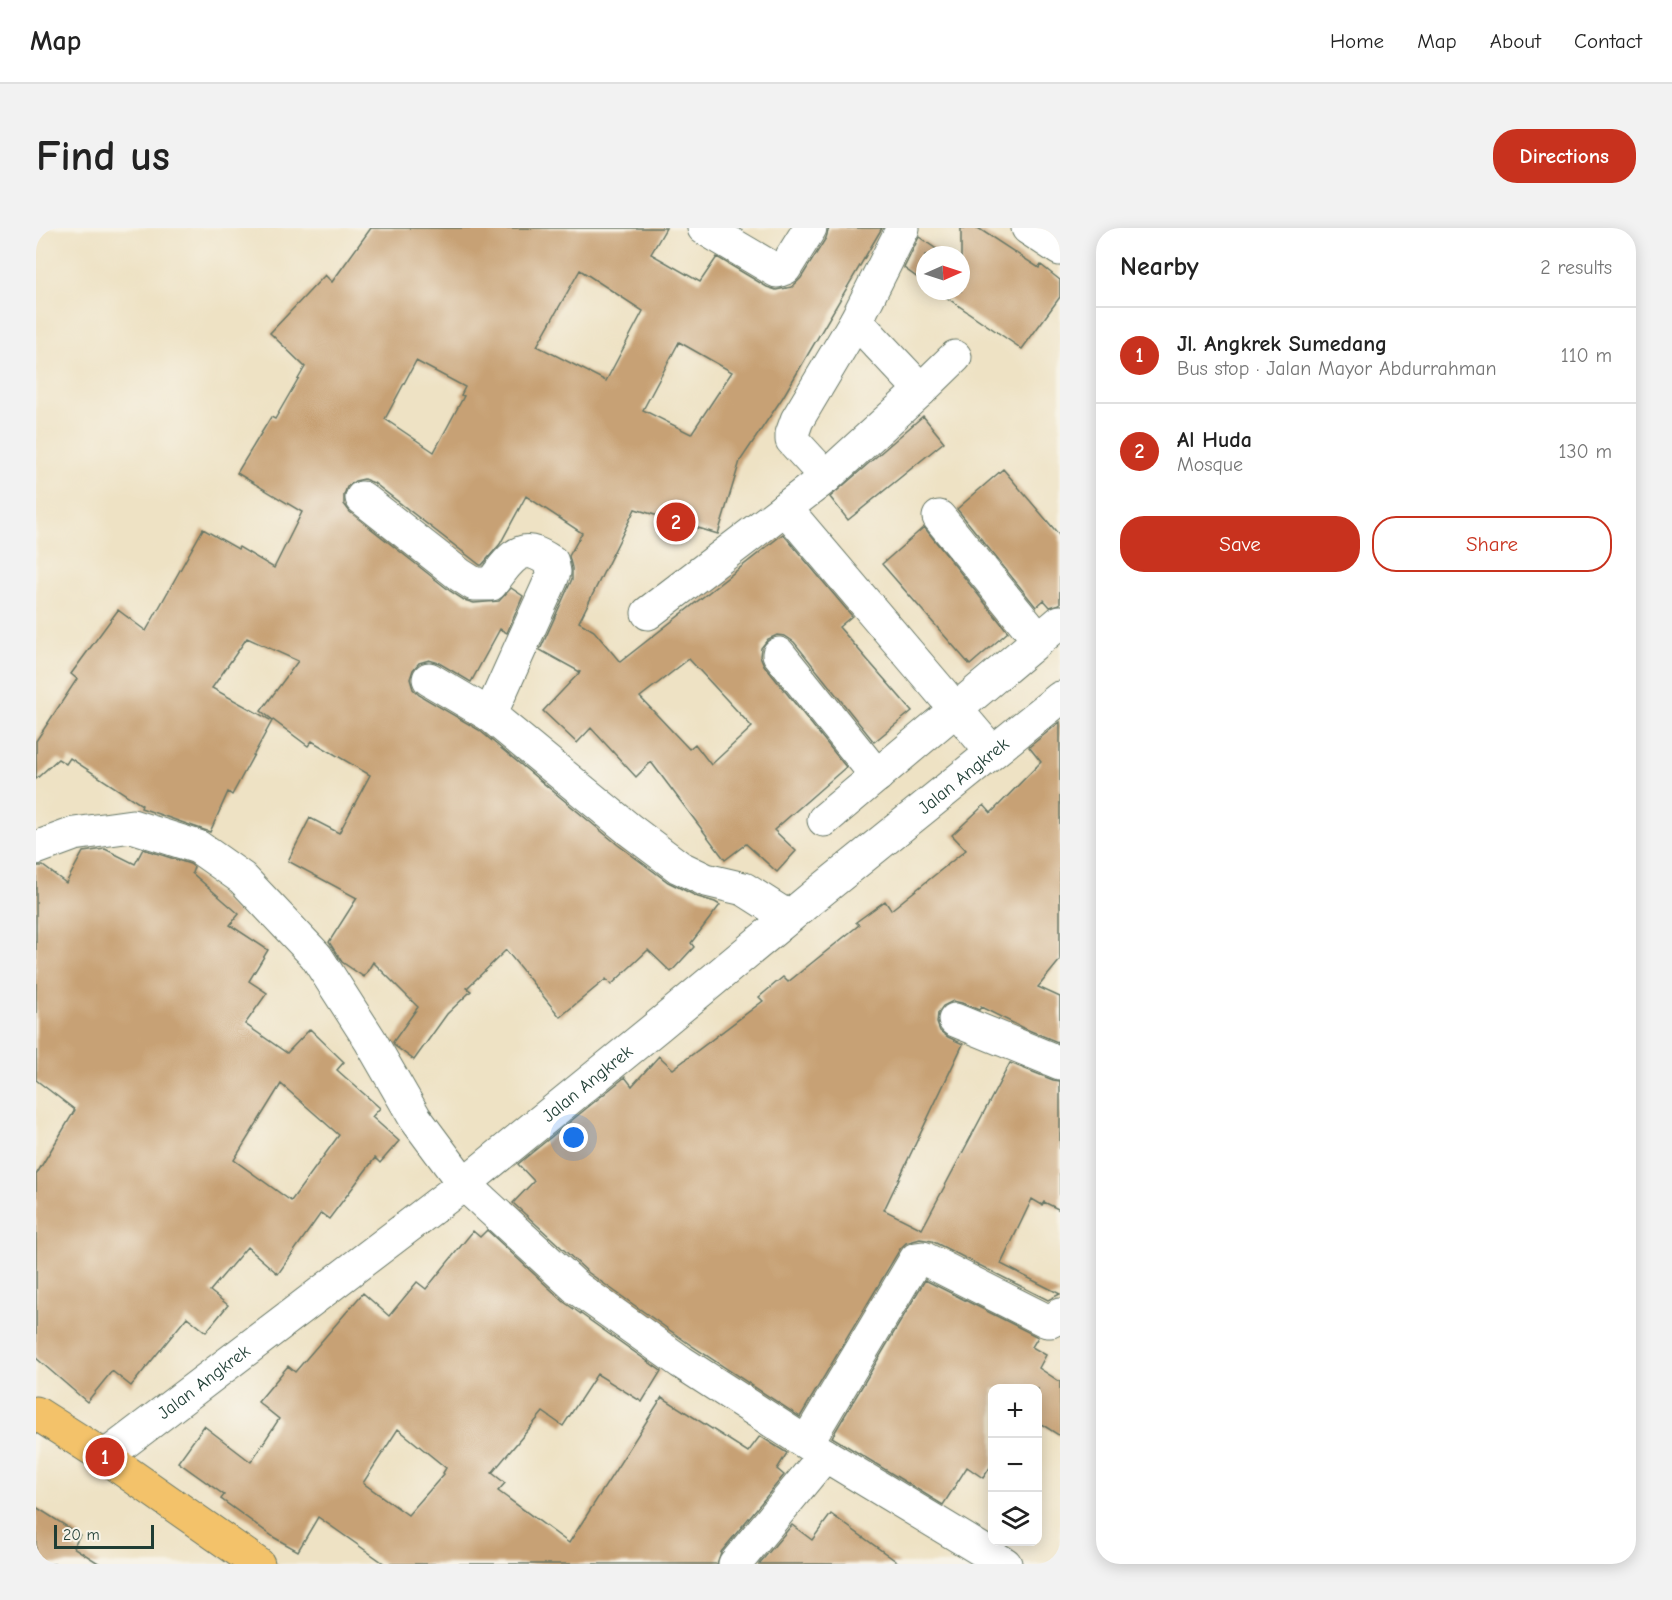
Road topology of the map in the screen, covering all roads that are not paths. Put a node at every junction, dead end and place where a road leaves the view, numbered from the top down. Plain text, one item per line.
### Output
1 (704, 228) edge
2 (810, 228) edge
3 (903, 228) edge
4 (1028, 228) edge
5 (1060, 249) edge
6 (856, 321) junction
7 (955, 357) dead end
8 (921, 390) junction
9 (826, 477) junction
10 (362, 498) dead end
11 (785, 508) junction
12 (939, 517) dead end
13 (648, 612) dead end
14 (1050, 631) edge
15 (778, 654) dead end
16 (429, 679) dead end
17 (1060, 698) edge
18 (956, 710) junction
19 (490, 715) junction
20 (992, 753) junction
21 (877, 776) junction
22 (824, 820) dead end
23 (36, 848) edge
24 (788, 917) junction
25 (955, 1020) dead end
26 (1060, 1062) edge
27 (464, 1184) junction
28 (1060, 1315) edge
29 (36, 1413) edge
30 (816, 1449) junction
31 (105, 1457) junction
32 (258, 1564) edge
33 (735, 1564) edge
34 (1005, 1564) edge

1 - 2 street
3 - 6 street
4 - 5 street
6 - 8 street
6 - 9 street
7 - 8 street
8 - 9 street
9 - 11 street
10 - 19 street
11 - 13 street
11 - 18 street
12 - 14 street
14 - 18 street
15 - 21 street
16 - 19 street
17 - 20 street, Jalan Angkrek
18 - 20 street
18 - 21 street
19 - 24 street
20 - 24 street, Jalan Angkrek
21 - 22 street
23 - 27 street
24 - 27 street, Jalan Angkrek
25 - 26 street
27 - 30 street
27 - 31 street, Jalan Angkrek
28 - 30 street
29 - 31 main road
30 - 33 street
30 - 34 street
31 - 32 main road

